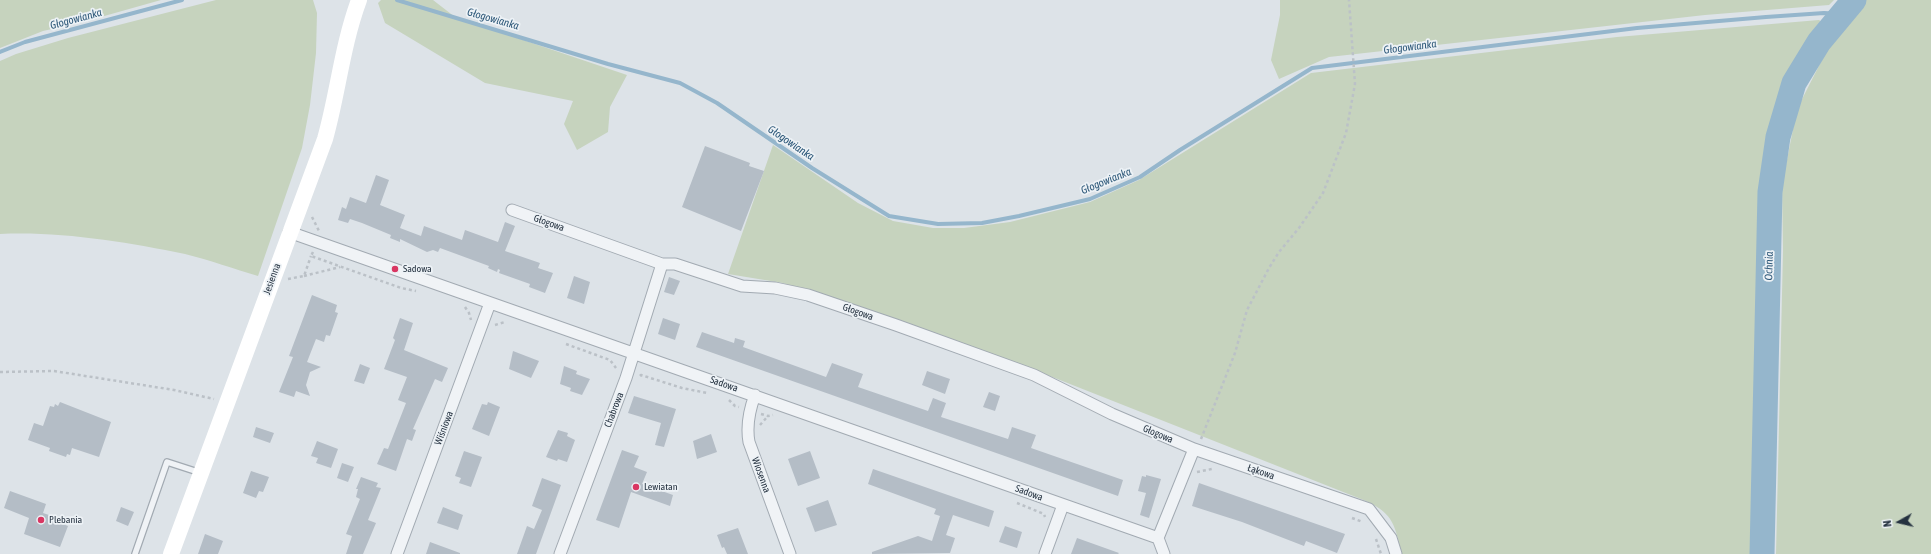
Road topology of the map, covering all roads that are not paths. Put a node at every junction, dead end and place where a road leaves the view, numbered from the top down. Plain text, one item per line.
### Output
1 (359, 1) edge
2 (512, 210) dead end
3 (289, 232) junction
4 (662, 264) junction
5 (490, 303) junction
6 (634, 353) junction
7 (755, 395) junction
8 (1194, 449) junction
9 (201, 473) junction
10 (1063, 505) junction
11 (1158, 538) junction
12 (136, 554) edge
13 (171, 554) edge
14 (397, 554) edge
15 (560, 554) edge
16 (790, 554) edge
17 (1045, 554) edge
18 (1164, 554) edge
19 (1396, 554) edge

1 - 3 street, Jesienna
2 - 4 street, Głogowa
3 - 5 street, Sadowa
3 - 9 street, Jesienna
4 - 6 street, Chabrowa
4 - 8 street, Głogowa
5 - 6 street, Sadowa
5 - 14 street, Wiśniowa
6 - 7 street, Sadowa
6 - 15 street, Chabrowa
7 - 10 street, Sadowa
7 - 16 street, Wiosenna
8 - 11 street
8 - 19 street, Łąkowa
9 - 12 lane
9 - 13 street, Jesienna
10 - 11 street, Sadowa
10 - 17 street
11 - 18 street

